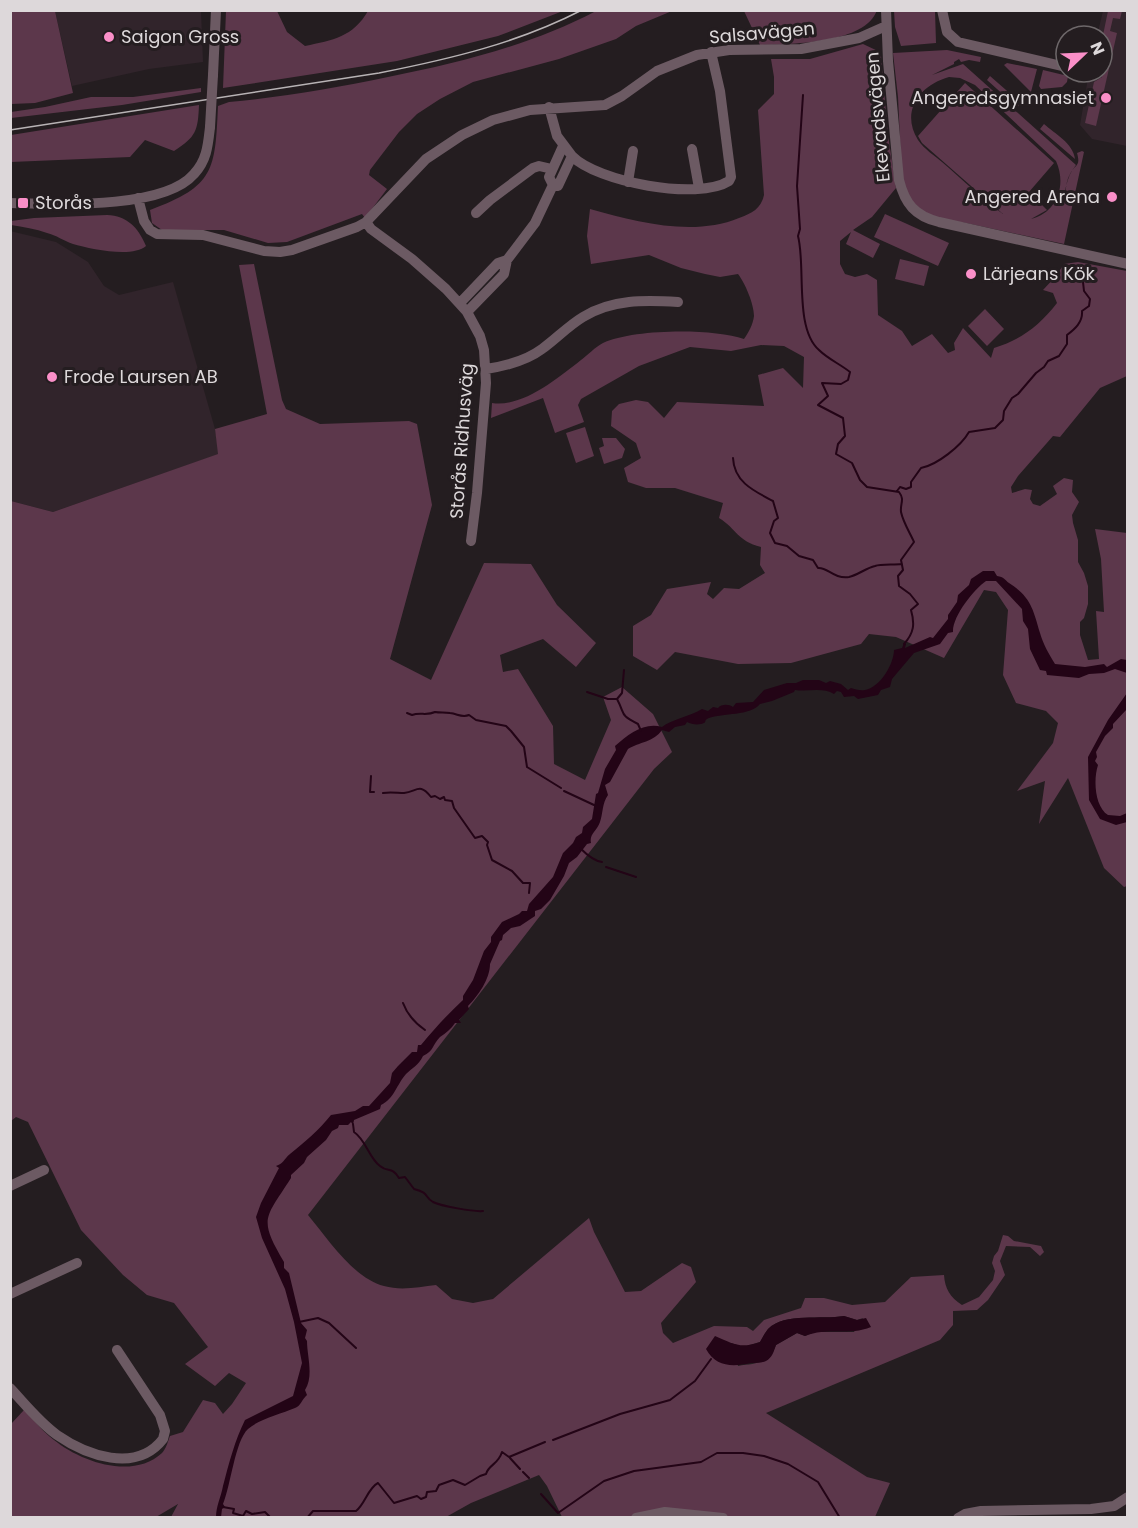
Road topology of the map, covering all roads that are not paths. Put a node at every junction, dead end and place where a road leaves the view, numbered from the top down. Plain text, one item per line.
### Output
1 (216, 10) edge
2 (886, 10) edge
3 (942, 10) edge
4 (886, 26) junction
5 (711, 52) junction
6 (1054, 64) edge
7 (549, 107) junction
8 (563, 146) junction
9 (692, 149) dead end
10 (633, 151) dead end
11 (572, 156) junction
12 (552, 169) junction
13 (628, 182) junction
14 (553, 185) junction
15 (699, 188) junction
16 (138, 198) junction
17 (10, 203) edge
18 (476, 213) dead end
19 (366, 222) junction
20 (1128, 264) edge
21 (678, 302) dead end
22 (464, 308) junction
23 (486, 369) junction
24 (471, 541) dead end
25 (44, 1170) dead end
26 (12, 1182) edge
27 (77, 1263) dead end
28 (10, 1294) edge
29 (117, 1350) dead end
30 (10, 1388) edge
31 (1128, 1497) edge
32 (636, 1518) edge
33 (723, 1518) edge
34 (958, 1518) edge

1 - 16 street, bridge
2 - 4 street, Ekevadsvägen
3 - 6 street
4 - 5 street, Salsavägen
4 - 20 street, Ekevadsvägen
5 - 7 street, Salsavägen
5 - 15 street
7 - 8 street
7 - 19 street, Salsavägen
8 - 11 street
8 - 12 street
9 - 15 street
10 - 13 street
11 - 13 street
11 - 14 street
12 - 14 street
12 - 18 street
13 - 15 street
14 - 22 street
16 - 17 street
16 - 19 street
19 - 22 street, Storås Ridhusväg
21 - 23 street
22 - 23 street, Storås Ridhusväg
23 - 24 street, Storås Ridhusväg
25 - 26 street
27 - 28 street
29 - 30 street
31 - 34 street
32 - 33 street

